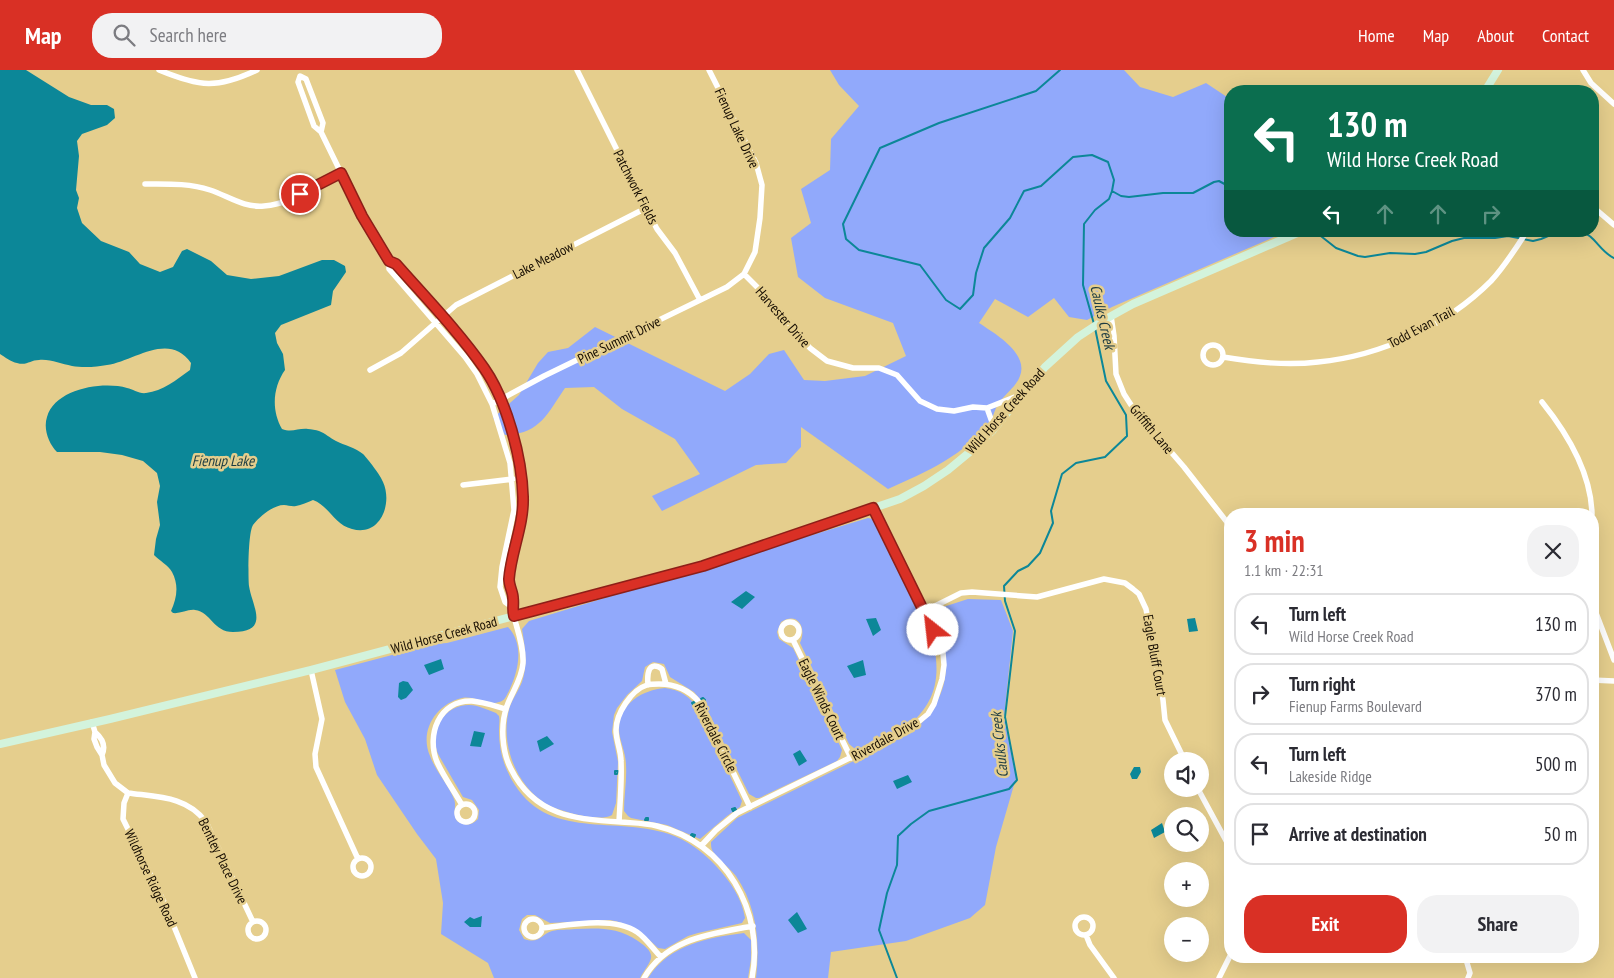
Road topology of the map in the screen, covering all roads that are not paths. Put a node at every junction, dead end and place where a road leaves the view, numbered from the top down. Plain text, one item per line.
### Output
1 (160, 70) edge
2 (257, 70) edge
3 (577, 70) edge
4 (709, 70) edge
5 (1498, 70) edge
6 (1583, 70) edge
7 (299, 73) edge
8 (1488, 85) edge
9 (1593, 85) edge
10 (1599, 90) edge
11 (1614, 104) edge
12 (321, 132) junction
13 (341, 173) junction
14 (145, 184) dead end
15 (646, 208) junction
16 (1599, 212) edge
17 (1614, 225) edge
18 (1288, 237) edge
19 (1522, 237) edge
20 (389, 261) junction
21 (744, 274) junction
22 (700, 300) junction
23 (443, 316) junction
24 (1107, 318) junction
25 (436, 322) junction
26 (1223, 357) dead end
27 (370, 370) dead end
28 (1021, 395) junction
29 (501, 399) junction
30 (1542, 402) dead end
31 (492, 404) junction
32 (987, 408) junction
33 (993, 430) junction
34 (521, 478) junction
35 (512, 480) junction
36 (463, 485) dead end
37 (873, 508) junction
38 (1591, 508) edge
39 (1224, 518) edge
40 (512, 607) junction
41 (922, 612) junction
42 (514, 616) junction
43 (1599, 624) edge
44 (794, 640) dead end
45 (1614, 660) edge
46 (311, 670) junction
47 (1599, 680) edge
48 (1614, 681) edge
49 (666, 684) junction
50 (648, 685) junction
51 (506, 709) junction
52 (92, 722) junction
53 (0, 744) edge
54 (1181, 752) edge
55 (851, 758) junction
56 (128, 793) junction
57 (1202, 797) edge
58 (462, 805) dead end
59 (750, 807) junction
60 (619, 822) junction
61 (1224, 837) edge
62 (701, 846) junction
63 (358, 859) dead end
64 (253, 922) dead end
65 (753, 926) junction
66 (542, 928) dead end
67 (1086, 935) dead end
68 (661, 957) junction
69 (1226, 963) edge
70 (1467, 963) edge
71 (195, 978) edge
72 (644, 978) edge
73 (752, 978) edge
74 (1114, 978) edge
75 (1219, 978) edge
76 (1468, 978) edge

1 - 2 street
3 - 15 street, Patchwork Fields
4 - 21 street, Fienup Lake Drive
5 - 8 main road
6 - 9 street
7 - 12 street
7 - 12 street
10 - 11 street
12 - 13 street
13 - 14 street
13 - 20 street
15 - 22 street, Patchwork Fields
15 - 23 street, Lake Meadow
16 - 17 street
18 - 24 main road, Wild Horse Creek Road
19 - 26 street, Todd Evan Trail
20 - 23 street
20 - 25 street
21 - 22 street, Pine Summit Drive
21 - 32 street, Harvester Drive
22 - 29 street, Pine Summit Drive
23 - 25 street, Lake Meadow
23 - 29 street
24 - 28 main road, Wild Horse Creek Road
24 - 39 street, Griffith Lane
25 - 27 street, Lake Meadow
25 - 31 street
28 - 32 street, Harvester Drive
28 - 33 main road, Wild Horse Creek Road
29 - 31 street, Pine Summit Drive
29 - 34 street
30 - 38 street
31 - 35 street
32 - 33 street
33 - 37 main road, Wild Horse Creek Road
34 - 35 street
34 - 40 street
35 - 36 street
35 - 40 street
37 - 41 street, Riverdale Drive
37 - 42 main road, Wild Horse Creek Road
40 - 42 street
41 - 54 street, Eagle Bluff Court
41 - 55 street, Riverdale Drive
42 - 46 main road, Wild Horse Creek Road
42 - 51 street
43 - 45 street
44 - 55 street, Eagle Winds Court
46 - 52 main road, Wild Horse Creek Road
46 - 63 street
47 - 48 street
49 - 50 street, Riverdale Circle
49 - 50 street
49 - 59 street, Riverdale Circle
50 - 60 street
51 - 58 street
51 - 60 street
52 - 53 main road, Wild Horse Creek Road
52 - 56 street
55 - 59 street, Riverdale Drive
56 - 64 street, Bentley Place Drive
56 - 71 street, Wildhorse Ridge Road
57 - 61 street
59 - 62 street, Riverdale Drive
60 - 62 street
62 - 65 street
65 - 68 street
65 - 73 street
66 - 68 street
67 - 74 street
68 - 72 street
69 - 75 street
70 - 76 street

